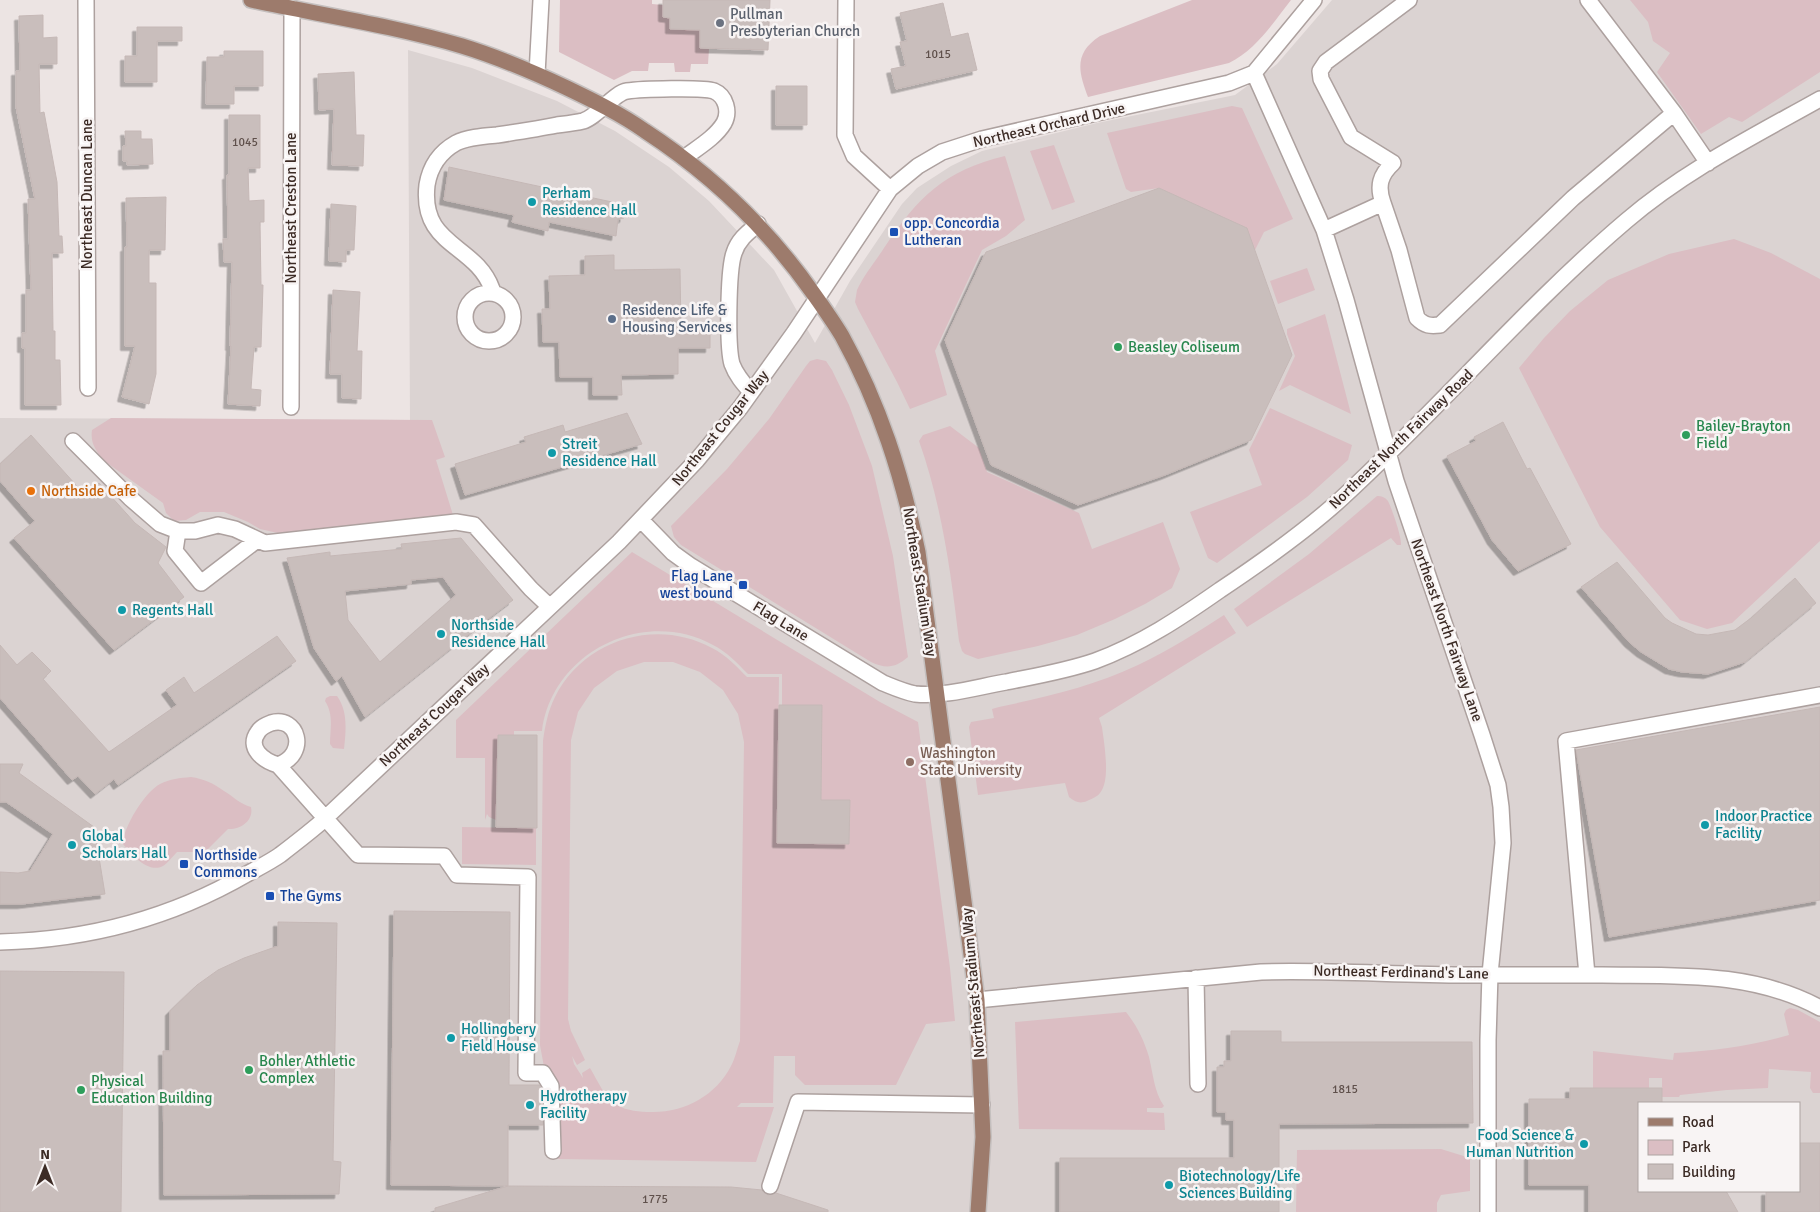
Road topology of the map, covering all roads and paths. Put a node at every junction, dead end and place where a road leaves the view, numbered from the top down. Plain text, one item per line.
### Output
1 (86, 0) edge
2 (251, 0) edge
3 (542, 0) edge
4 (846, 0) edge
5 (1314, 0) edge
6 (1409, 0) edge
7 (1588, 0) edge
8 (283, 5) edge
9 (1254, 73) junction
10 (538, 74) junction
11 (1820, 98) edge
12 (604, 106) junction
13 (1674, 113) junction
14 (684, 158) junction
15 (1708, 163) junction
16 (890, 189) junction
17 (1382, 203) junction
18 (758, 224) junction
19 (1324, 230) junction
20 (488, 293) dead end
21 (818, 300) junction
22 (88, 388) dead end
23 (751, 392) junction
24 (291, 407) dead end
25 (73, 441) dead end
26 (1389, 453) junction
27 (641, 520) junction
28 (178, 532) junction
29 (257, 540) junction
30 (549, 606) junction
31 (936, 693) junction
32 (1820, 695) edge
33 (278, 765) dead end
34 (326, 817) junction
35 (0, 942) edge
36 (1490, 974) junction
37 (1587, 975) junction
38 (1196, 978) junction
39 (977, 1000) junction
40 (1820, 1008) edge
41 (1198, 1084) dead end
42 (982, 1105) junction
43 (553, 1151) dead end
44 (770, 1186) dead end
45 (978, 1212) edge
46 (1488, 1212) edge

1 - 22 street, Northeast Duncan Lane
2 - 8 main road, Northeast Stadium Way
3 - 10 street
4 - 16 street
5 - 9 street
6 - 17 street
7 - 13 street
8 - 10 main road, Northeast Stadium Way
8 - 24 street, Northeast Creston Lane
9 - 16 street, Northeast Orchard Drive
9 - 19 street, Northeast North Fairway Lane
10 - 12 main road, Northeast Stadium Way
11 - 15 street, Northeast North Fairway Road
12 - 14 main road, Northeast Stadium Way
12 - 14 street
12 - 20 street
13 - 15 street
13 - 17 street
14 - 18 main road, Northeast Stadium Way
15 - 26 street, Northeast North Fairway Road
16 - 21 street, Northeast Orchard Drive
17 - 19 street
18 - 21 main road, Northeast Stadium Way
18 - 23 street
19 - 26 street, Northeast North Fairway Lane
21 - 23 street, Northeast Cougar Way
21 - 31 main road, Northeast Stadium Way
23 - 27 street, Northeast Cougar Way
25 - 28 street
26 - 31 street, Northeast North Fairway Road
26 - 36 street, Northeast North Fairway Lane
27 - 30 street, Northeast Cougar Way
27 - 31 street, Flag Lane
28 - 29 street
28 - 29 street
29 - 30 street
30 - 34 street, Northeast Cougar Way
31 - 39 main road, Northeast Stadium Way
32 - 37 street
33 - 34 street
34 - 35 street, Northeast Cougar Way
34 - 43 street
36 - 37 street, Northeast Ferdinand's Lane
36 - 38 street, Northeast Ferdinand's Lane
36 - 46 street, Northeast North Fairway Lane
37 - 40 street, Northeast Ferdinand's Lane
38 - 39 street, Northeast Ferdinand's Lane
38 - 41 street
39 - 42 main road, Northeast Stadium Way
42 - 44 street
42 - 45 main road, Northeast Stadium Way

